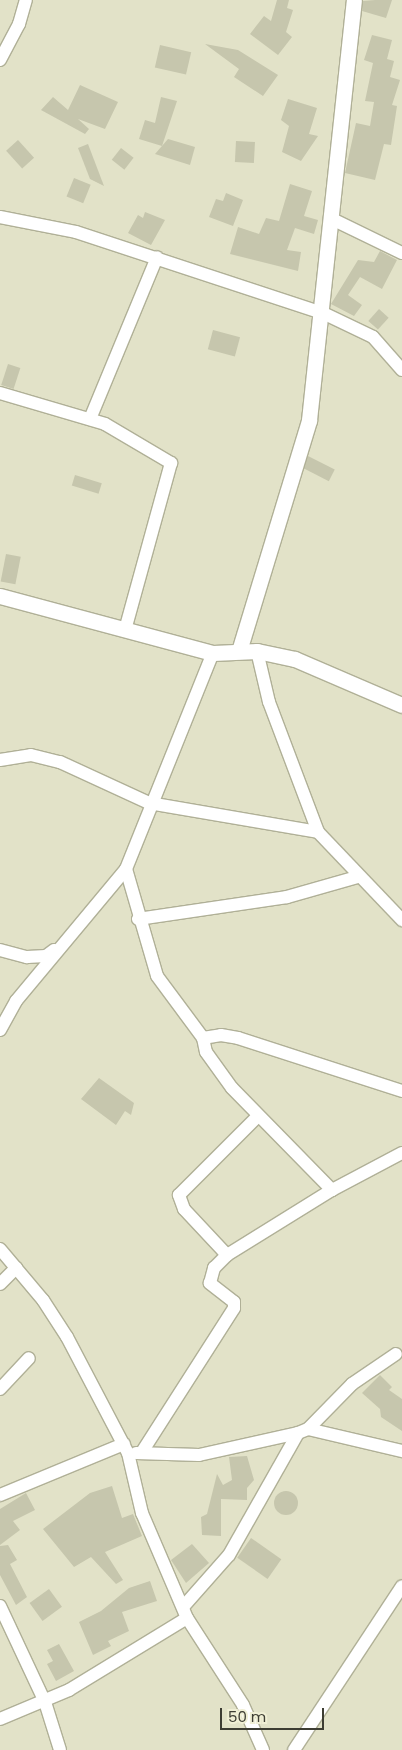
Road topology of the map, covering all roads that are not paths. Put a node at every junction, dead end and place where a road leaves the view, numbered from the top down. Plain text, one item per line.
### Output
1 (26, 0) edge
2 (354, 0) edge
3 (0, 60) edge
4 (0, 218) edge
5 (332, 218) junction
6 (402, 253) edge
7 (156, 257) junction
8 (323, 313) junction
9 (402, 370) edge
10 (0, 393) edge
11 (90, 419) junction
12 (0, 596) edge
13 (125, 630) junction
14 (239, 651) junction
15 (257, 651) junction
16 (213, 653) junction
17 (402, 704) edge
18 (0, 760) edge
19 (150, 803) junction
20 (318, 832) junction
21 (126, 870) junction
22 (357, 877) junction
23 (138, 919) junction
24 (402, 920) edge
25 (58, 947) junction
26 (0, 950) edge
27 (0, 1030) edge
28 (203, 1038) junction
29 (402, 1091) edge
30 (257, 1117) junction
31 (402, 1153) edge
32 (332, 1190) junction
33 (0, 1249) edge
34 (227, 1255) junction
35 (16, 1268) junction
36 (0, 1284) edge
37 (396, 1354) dead end
38 (29, 1358) dead end
39 (0, 1389) edge
40 (303, 1431) junction
41 (126, 1449) junction
42 (402, 1451) edge
43 (142, 1452) junction
44 (0, 1495) edge
45 (402, 1586) edge
46 (0, 1606) edge
47 (185, 1612) junction
48 (46, 1702) junction
49 (0, 1719) edge
50 (60, 1750) edge
51 (263, 1750) edge
52 (294, 1750) edge

1 - 3 street
2 - 5 street
4 - 7 street
5 - 6 street
5 - 8 street
7 - 8 street
7 - 11 street
8 - 9 street
8 - 14 street
10 - 11 street
11 - 13 street
12 - 13 street
13 - 16 street
14 - 15 street
14 - 16 street
15 - 17 street
15 - 20 street
16 - 19 street
18 - 19 street
19 - 20 street
19 - 21 street
20 - 22 street
21 - 23 street
21 - 25 street
22 - 23 street
22 - 24 street
23 - 28 street
25 - 26 street
25 - 27 street
28 - 29 street
28 - 30 street
30 - 32 street
30 - 34 street
31 - 32 street
32 - 34 street
33 - 35 street
34 - 43 street
35 - 36 street
35 - 41 street
37 - 40 street
38 - 39 street
40 - 42 street
40 - 43 street
40 - 47 street
41 - 43 street
41 - 44 street
41 - 47 street
45 - 52 street
46 - 48 street
47 - 48 street
47 - 51 street
48 - 49 street
48 - 50 street

